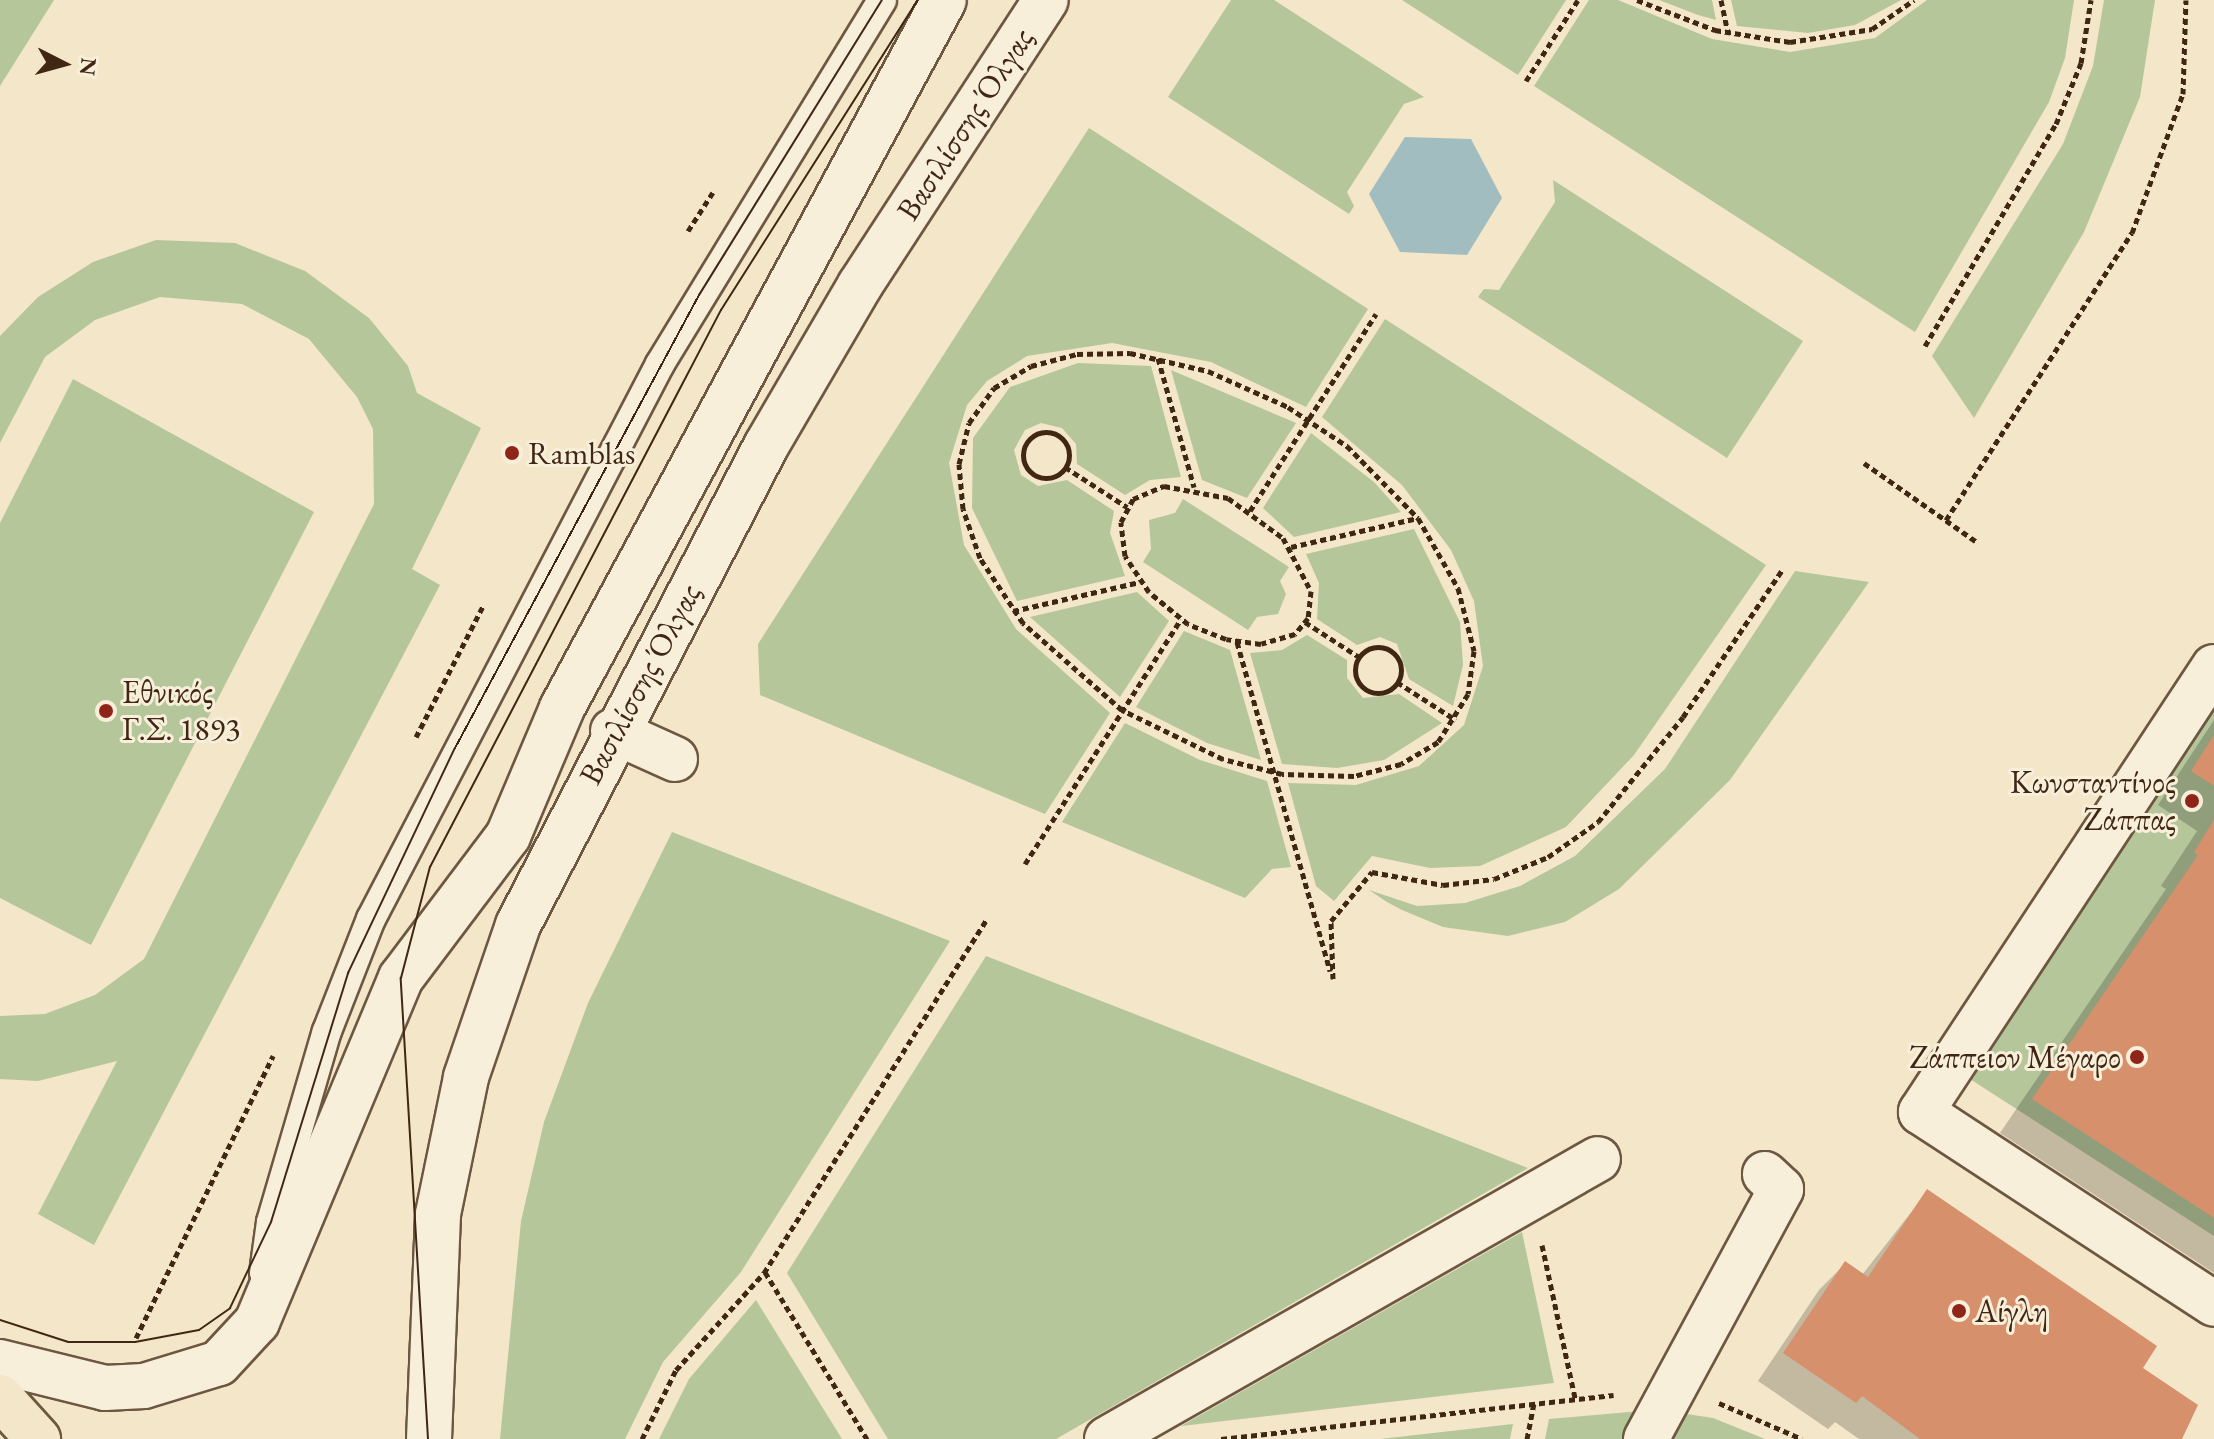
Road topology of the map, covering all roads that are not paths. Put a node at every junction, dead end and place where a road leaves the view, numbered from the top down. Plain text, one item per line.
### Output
1 (882, 0) edge
2 (944, 0) edge
3 (1046, 0) edge
4 (2214, 667) edge
5 (613, 731) junction
6 (675, 759) dead end
7 (1598, 1159) dead end
8 (1765, 1174) dead end
9 (2214, 1304) edge
10 (257, 1322) junction
11 (0, 1362) edge
12 (0, 1397) edge
13 (38, 1439) edge
14 (429, 1439) edge
15 (1107, 1439) edge
16 (1646, 1439) edge

1 - 10 lane
2 - 10 street, Βασιλίσσης Όλγας
3 - 5 street, Βασιλίσσης Όλγας
4 - 9 street
5 - 6 street
5 - 14 street, Βασιλίσσης Όλγας
7 - 15 street
8 - 16 street
10 - 11 street
12 - 13 main road

